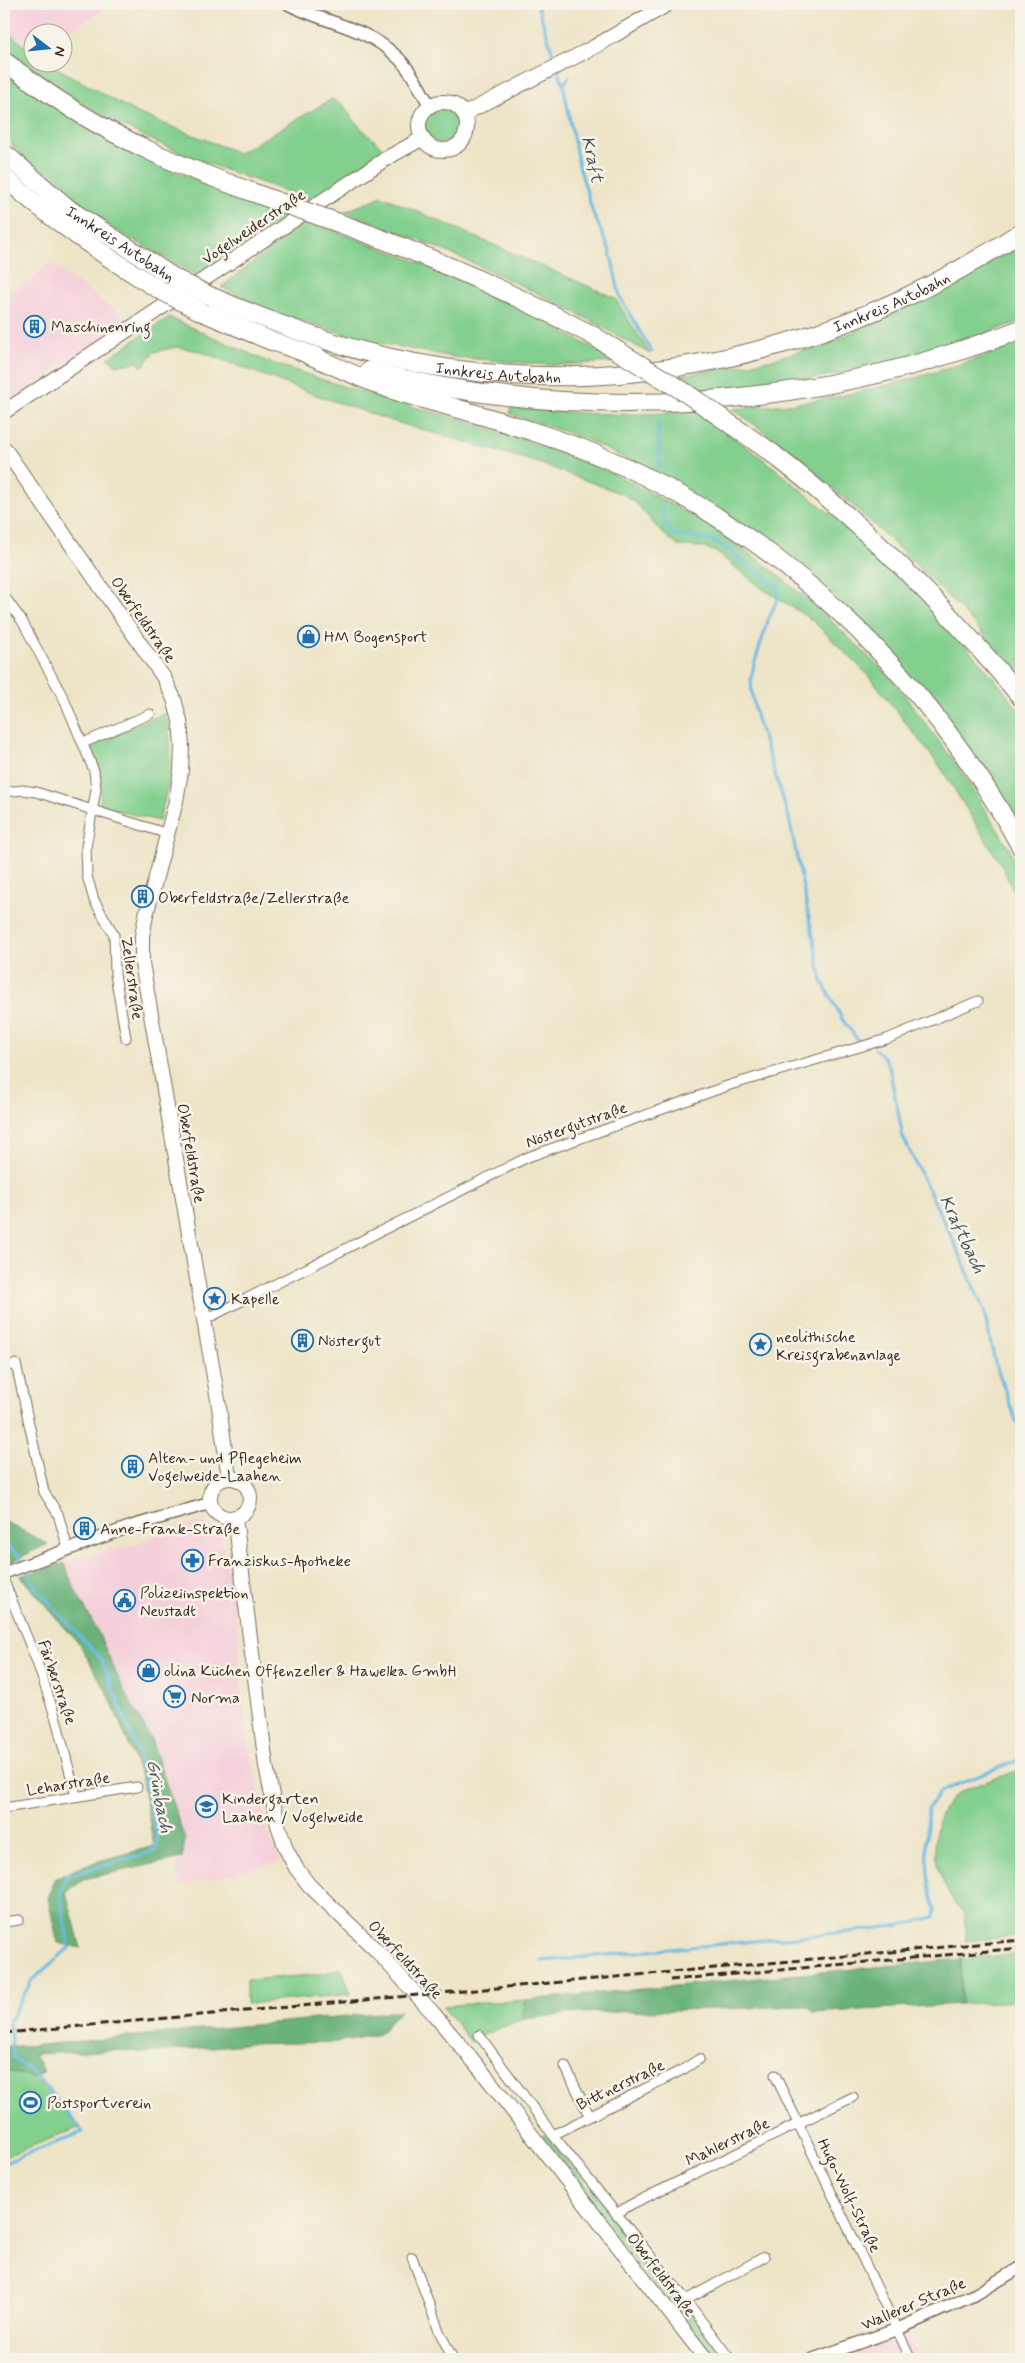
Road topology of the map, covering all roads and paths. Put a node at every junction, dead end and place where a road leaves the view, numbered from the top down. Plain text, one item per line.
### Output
1 (288, 4) edge
2 (668, 4) edge
3 (4, 61) edge
4 (430, 106) junction
5 (464, 114) junction
6 (423, 138) junction
7 (4, 153) edge
8 (4, 177) edge
9 (1021, 232) edge
10 (1021, 330) edge
11 (308, 354) junction
12 (4, 412) edge
13 (4, 448) edge
14 (4, 596) edge
15 (1021, 697) edge
16 (150, 714) dead end
17 (83, 743) junction
18 (4, 792) edge
19 (93, 810) junction
20 (168, 834) junction
21 (1021, 847) edge
22 (978, 1001) dead end
23 (126, 1038) dead end
24 (204, 1320) junction
25 (4, 1367) edge
26 (230, 1478) junction
27 (211, 1503) junction
28 (235, 1518) junction
29 (68, 1549) junction
30 (4, 1573) edge
31 (4, 1581) edge
32 (137, 1787) dead end
33 (76, 1796) junction
34 (4, 1808) edge
35 (19, 1920) dead end
36 (4, 1922) edge
37 (479, 2035) dead end
38 (699, 2059) dead end
39 (565, 2066) dead end
40 (775, 2075) dead end
41 (853, 2097) dead end
42 (589, 2115) junction
43 (799, 2122) junction
44 (553, 2135) junction
45 (616, 2214) junction
46 (412, 2257) dead end
47 (764, 2257) dead end
48 (1021, 2267) edge
49 (686, 2300) junction
50 (898, 2329) junction
51 (453, 2359) edge
52 (706, 2359) edge
53 (730, 2359) edge
54 (813, 2359) edge
55 (911, 2359) edge

1 - 4 street
2 - 5 main road
3 - 15 highway, bridge
4 - 5 main road
4 - 6 main road
5 - 6 main road
6 - 12 main road, Vogelweiderstraße
7 - 9 highway, Innkreis Autobahn, bridge
8 - 11 highway, Innkreis Autobahn, bridge
10 - 11 highway, Innkreis Autobahn
11 - 21 highway
13 - 20 main road, Oberfeldstraße
14 - 17 street
16 - 17 street
17 - 19 street
18 - 19 street
19 - 20 street
19 - 23 street, Zellerstraße
20 - 24 main road, Oberfeldstraße
22 - 24 street, Nöstergutstraße
24 - 26 main road, Oberfeldstraße
25 - 29 street
26 - 27 main road
26 - 28 main road
27 - 28 main road
27 - 29 street
28 - 52 main road, Oberfeldstraße
29 - 30 street
31 - 33 street, Färberstraße
32 - 33 street, Leharstraße
33 - 34 street, Leharstraße
35 - 36 street
37 - 44 street, Oberfeldstraße
38 - 42 street, Bittnerstraße
39 - 42 street
40 - 43 street, Hugo-Wolf-Straße
41 - 43 street, Mahlerstraße
42 - 44 street, Bittnerstraße
43 - 45 street, Mahlerstraße
43 - 50 street, Hugo-Wolf-Straße
44 - 45 street, Oberfeldstraße
45 - 49 street, Oberfeldstraße
46 - 51 street
47 - 49 street
48 - 50 street, Wallerer Straße
49 - 53 street, Oberfeldstraße
50 - 54 street, Wallerer Straße
50 - 55 street, Hugo-Wolf-Straße

